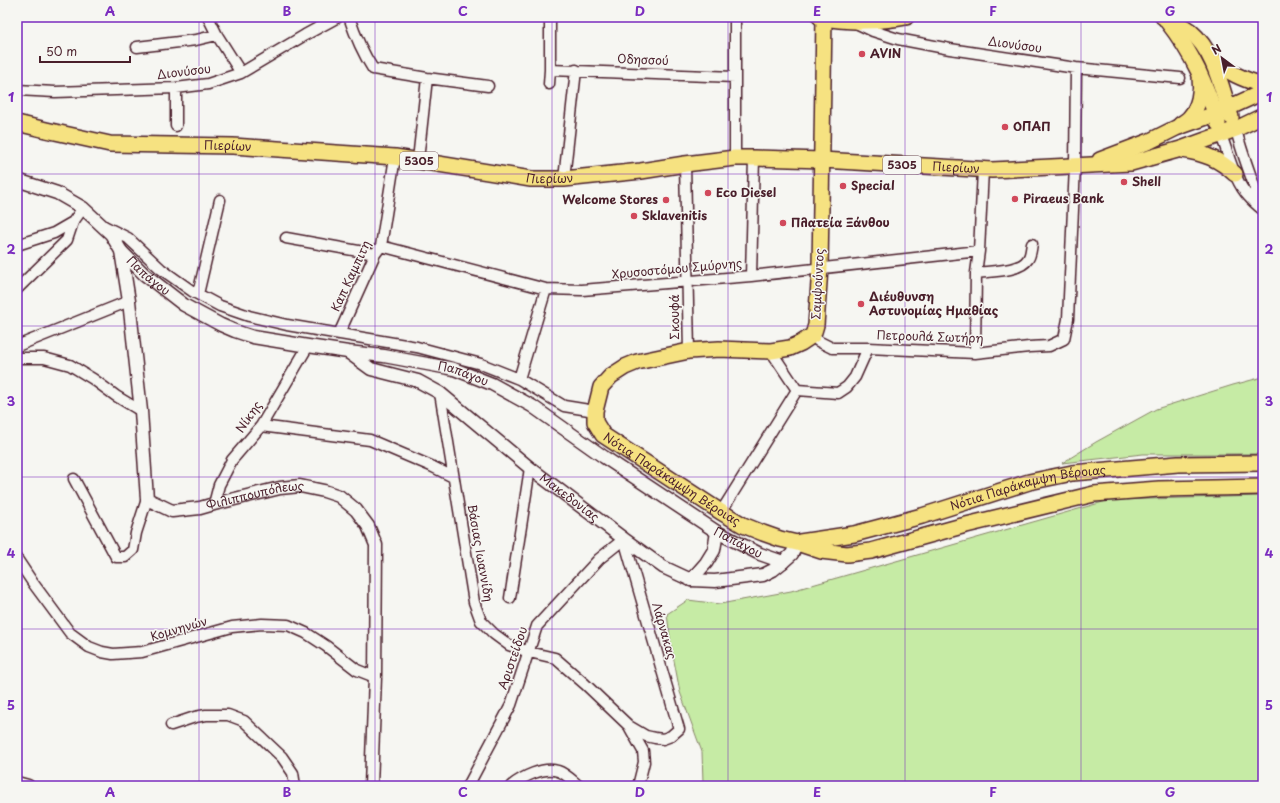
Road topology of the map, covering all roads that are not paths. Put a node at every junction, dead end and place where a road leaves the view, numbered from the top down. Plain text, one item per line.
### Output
1 (208, 17) edge
2 (338, 17) edge
3 (349, 17) edge
4 (550, 17) edge
5 (735, 17) edge
6 (822, 17) edge
7 (906, 17) edge
8 (1164, 17) edge
9 (849, 20) junction
10 (218, 35) junction
11 (137, 47) dead end
12 (1210, 56) junction
13 (1076, 68) junction
14 (1198, 69) junction
15 (550, 70) junction
16 (576, 70) junction
17 (241, 73) junction
18 (735, 77) junction
19 (428, 78) junction
20 (1180, 78) dead end
21 (549, 84) dead end
22 (1263, 85) edge
23 (488, 86) dead end
24 (176, 88) junction
25 (17, 90) edge
26 (1263, 92) edge
27 (1222, 111) junction
28 (1263, 116) edge
29 (17, 123) edge
30 (176, 126) dead end
31 (1176, 128) junction
32 (1236, 129) junction
33 (1221, 135) junction
34 (1181, 149) junction
35 (395, 157) junction
36 (736, 158) junction
37 (754, 158) junction
38 (418, 160) junction
39 (822, 160) junction
40 (685, 164) junction
41 (1080, 165) junction
42 (983, 170) junction
43 (1235, 174) junction
44 (564, 179) junction
45 (17, 180) edge
46 (220, 200) dead end
47 (83, 208) junction
48 (1262, 209) edge
49 (73, 222) junction
50 (105, 227) junction
51 (286, 238) dead end
52 (1032, 244) dead end
53 (17, 245) edge
54 (378, 250) junction
55 (121, 251) junction
56 (979, 251) junction
57 (820, 268) junction
58 (976, 273) junction
59 (752, 276) junction
60 (688, 282) junction
61 (17, 289) edge
62 (546, 289) junction
63 (198, 294) junction
64 (128, 302) junction
65 (339, 334) junction
66 (813, 335) junction
67 (17, 346) edge
68 (308, 346) junction
69 (868, 348) junction
70 (689, 351) junction
71 (771, 351) junction
72 (348, 352) junction
73 (974, 353) junction
74 (17, 358) edge
75 (519, 379) junction
76 (797, 390) junction
77 (440, 393) junction
78 (141, 411) junction
79 (595, 412) junction
80 (261, 426) junction
81 (1263, 463) edge
82 (530, 468) junction
83 (453, 477) junction
84 (74, 479) dead end
85 (1263, 487) edge
86 (147, 499) junction
87 (214, 504) junction
88 (721, 512) junction
89 (717, 532) junction
90 (624, 539) junction
91 (797, 543) junction
92 (17, 559) edge
93 (783, 562) junction
94 (691, 580) junction
95 (510, 598) dead end
96 (529, 652) junction
97 (375, 677) junction
98 (171, 725) dead end
99 (629, 726) junction
100 (679, 729) joint
101 (17, 783) edge
102 (28, 786) edge
103 (296, 786) edge
104 (371, 786) edge
105 (468, 786) edge
106 (511, 786) edge
107 (578, 786) edge
108 (638, 786) edge

1 - 10 street
2 - 17 street, Διονύσου
3 - 19 street
4 - 15 street
5 - 18 street
6 - 9 main road
6 - 39 main road
7 - 9 main road
8 - 12 main road
8 - 14 main road
9 - 13 street, Διονύσου
10 - 11 street
10 - 17 street
12 - 22 main road
12 - 27 main road
13 - 20 street, Διονύσου
13 - 41 street
14 - 27 main road
14 - 31 main road
15 - 16 street, Οδησσού
15 - 21 street
16 - 18 street, Οδησσού
16 - 44 street
17 - 24 street, Διονύσου
18 - 36 street
19 - 23 street
19 - 38 street
24 - 25 street, Διονύσου
24 - 30 street
26 - 27 main road, 5305
27 - 31 main road, Πιερίων / 5305
27 - 32 main road
27 - 33 main road
28 - 32 main road, 5305
29 - 35 main road, Πιερίων / 5305
31 - 41 main road, Πιερίων / 5305
32 - 33 main road, Πιερίων / 5305
32 - 48 street
33 - 34 main road, Πιερίων / 5305
33 - 43 street
34 - 41 main road, Πιερίων / 5305
34 - 43 main road
35 - 38 main road, Πιερίων / 5305
35 - 54 street, Καπ Καμπιτη
36 - 37 main road, Πιερίων / 5305
36 - 40 main road, Πιερίων / 5305
37 - 39 main road, Πιερίων / 5305
37 - 59 street
38 - 44 main road, Πιερίων / 5305
39 - 42 main road, Πιερίων / 5305
39 - 57 main road, Σαμψούντος
40 - 44 main road, Πιερίων / 5305
40 - 60 street, Σκουφά
41 - 42 main road, Πιερίων / 5305
41 - 73 street, Πετρουλά Σωτήρη
42 - 56 street
43 - 48 street
45 - 47 street, Παπάγου
46 - 63 street
47 - 49 street
47 - 50 street, Παπάγου
49 - 53 street
49 - 61 street
50 - 55 street
50 - 63 street, Παπάγου
51 - 54 street, Χρυσοστόμου Σμύρνης
52 - 58 street
54 - 62 street, Χρυσοστόμου Σμύρνης
54 - 65 street, Καπ Καμπιτη
55 - 64 street
55 - 68 street, Παπάγου
56 - 57 street, Χρυσοστόμου Σμύρνης
56 - 58 street
57 - 59 street, Χρυσοστόμου Σμύρνης
57 - 66 main road, Σαμψούντος
58 - 73 street
59 - 60 street, Χρυσοστόμου Σμύρνης
60 - 62 street, Χρυσοστόμου Σμύρνης
60 - 70 street, Σκουφά
62 - 75 street
63 - 65 street, Παπάγου
64 - 67 street
64 - 78 street
65 - 75 street, Παπάγου
66 - 69 street, Πετρουλά Σωτήρη
66 - 71 main road, Νότια Παράκαμψη Βέροιας
68 - 72 street, Παπάγου
68 - 80 street, Νίκης
69 - 73 street, Πετρουλά Σωτήρη
69 - 76 street
70 - 71 main road, Νότια Παράκαμψη Βέροιας
70 - 79 main road, Νότια Παράκαμψη Βέροιας
71 - 76 street
72 - 77 street, Μακεδονίας
72 - 89 street, Παπάγου
74 - 78 street
75 - 79 street, Παπάγου
76 - 88 street
77 - 82 street, Μακεδονίας
77 - 83 street, Βάσιας Ιωαννίδη
78 - 86 street
79 - 88 main road, Νότια Παράκαμψη Βέροιας
80 - 83 street
80 - 87 street, Νίκης
81 - 91 main road, Νότια Παράκαμψη Βέροιας
82 - 90 street, Μακεδονίας
82 - 95 street
83 - 96 street, Βάσιας Ιωαννίδη
84 - 86 street
85 - 91 main road, Νότια Παράκαμψη Βέροιας
86 - 87 street, Φιλιππουπόλεως
87 - 97 street, Φιλιππουπόλεως
88 - 91 main road, Νότια Παράκαμψη Βέροιας
89 - 93 street, Παπάγου
89 - 94 street
90 - 94 street, Μακεδονίας
90 - 96 street, Αριστείδου
90 - 100 street, Λάρνακας
91 - 93 street, Μακεδονίας
92 - 97 street, Κομνηνών
93 - 94 street, Μακεδονίας
96 - 99 street, Βάσιας Ιωαννίδη
96 - 105 street, Αριστείδου
97 - 104 street, Φιλιππουπόλεως
98 - 103 street
99 - 100 street, Βάσιας Ιωαννίδη
99 - 108 street
101 - 102 street
106 - 107 street

